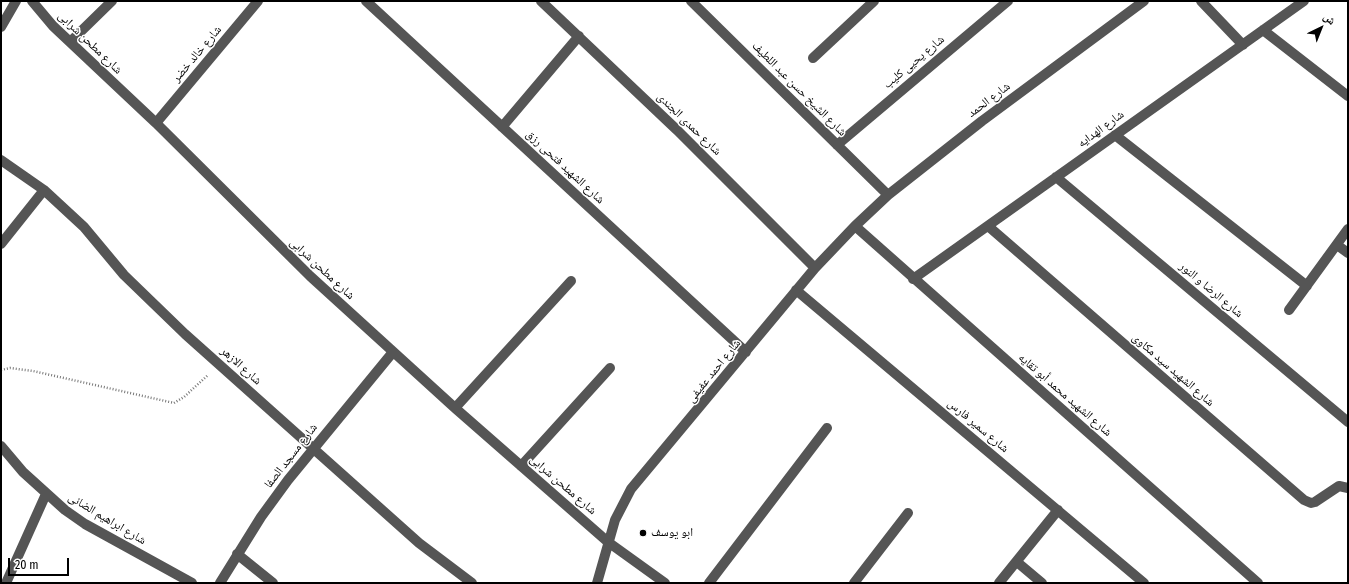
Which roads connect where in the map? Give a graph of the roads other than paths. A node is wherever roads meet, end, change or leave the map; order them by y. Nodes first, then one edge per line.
1 (16, 1) edge
2 (32, 1) edge
3 (112, 1) edge
4 (258, 1) edge
5 (366, 1) edge
6 (541, 1) edge
7 (691, 1) edge
8 (874, 1) edge
9 (1008, 1) edge
10 (1144, 1) edge
11 (1201, 1) edge
12 (1304, 1) edge
13 (1, 27) edge
14 (1263, 30) junction
15 (579, 36) junction
16 (70, 42) junction
17 (1243, 45) junction
18 (813, 58) dead end
19 (1348, 96) edge
20 (156, 123) junction
21 (502, 126) junction
22 (1115, 135) junction
23 (837, 145) junction
24 (1, 160) edge
25 (1056, 177) junction
26 (44, 190) junction
27 (888, 195) junction
28 (855, 226) junction
29 (988, 226) junction
30 (1348, 229) edge
31 (1, 244) edge
32 (1337, 245) junction
33 (1348, 253) edge
34 (815, 268) junction
35 (913, 279) junction
36 (571, 281) dead end
37 (1307, 286) junction
38 (796, 290) junction
39 (1289, 310) dead end
40 (393, 352) junction
41 (746, 352) junction
42 (610, 368) dead end
43 (455, 408) junction
44 (1348, 422) edge
45 (827, 428) dead end
46 (1, 446) edge
47 (313, 448) junction
48 (521, 466) junction
49 (1347, 485) edge
50 (46, 494) junction
51 (1058, 510) junction
52 (908, 514) dead end
53 (608, 542) junction
54 (237, 554) junction
55 (1017, 562) junction
56 (6, 583) edge
57 (192, 583) edge
58 (220, 583) edge
59 (273, 583) edge
60 (472, 583) edge
61 (597, 583) edge
62 (665, 583) edge
63 (709, 583) edge
64 (854, 583) edge
65 (999, 583) edge
66 (1042, 583) edge
67 (1144, 583) edge
68 (1258, 583) edge

1 - 13 street
2 - 16 street, شارع مطحن شرابى
3 - 16 street
4 - 20 street, شارع خالد خضر
5 - 21 street, شارع الشهيد فتحى رزق
6 - 15 street, شارع حمدى الجندى
7 - 23 street, شارع الشيخ حسن عبد اللطيف
8 - 18 street
9 - 23 street, شارع يحيى كليب
10 - 27 street, شارع الحمد
11 - 17 street
12 - 14 street, شارع الهدايه
14 - 17 street, شارع الهدايه
14 - 19 street
15 - 21 street
15 - 34 street, شارع حمدى الجندى
16 - 20 street, شارع مطحن شرابى
17 - 22 street, شارع الهدايه
20 - 40 street, شارع مطحن شرابى
21 - 41 street, شارع الشهيد فتحى رزق
22 - 25 street, شارع الهدايه
22 - 37 street
23 - 27 street, شارع الشيخ حسن عبد اللطيف
24 - 26 street, شارع الازهر
25 - 29 street, شارع الهدايه
25 - 44 street, شارع الرضا و النور
26 - 31 street
26 - 47 street, شارع الازهر
27 - 28 street, شارع الحمد
28 - 34 street, شارع احمد عفيفى
28 - 35 street, شارع الشهيد محمد أبو تقايه
29 - 35 street, شارع الهدايه
29 - 49 street, شارع الشهيد سيد مكاوى
30 - 32 street
32 - 33 street
32 - 37 street
34 - 38 street, شارع احمد عفيفى
35 - 68 street, شارع الشهيد محمد أبو تقايه
36 - 43 street
37 - 39 street
38 - 41 street, شارع احمد عفيفى
38 - 51 street, شارع سمير فارس
40 - 43 street, شارع مطحن شرابى
40 - 47 street, شارع مسجد الصفا
41 - 53 street, شارع احمد عفيفى
42 - 48 street
43 - 48 street, شارع مطحن شرابى
45 - 63 street
46 - 50 street, شارع ابراهيم الضانى
47 - 54 street, شارع مسجد الصفا
47 - 60 street, شارع الازهر
48 - 53 street, شارع مطحن شرابى
50 - 56 street
50 - 57 street, شارع ابراهيم الضانى
51 - 55 street
51 - 67 street, شارع سمير فارس
52 - 64 street
53 - 61 street, شارع احمد عفيفى
53 - 62 street, شارع مطحن شرابى
54 - 58 street, شارع مسجد الصفا
54 - 59 street
55 - 65 street
55 - 66 street

